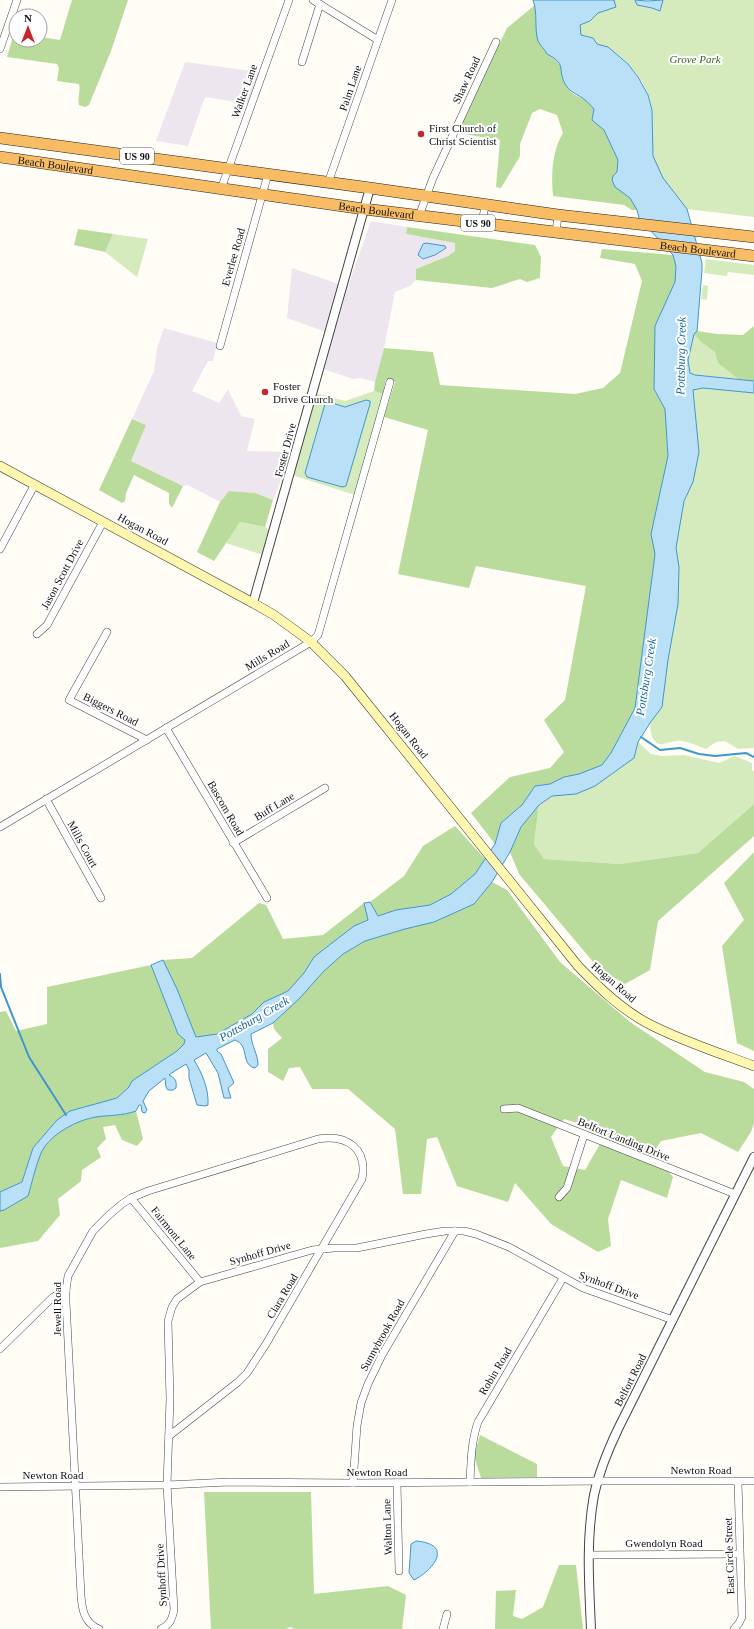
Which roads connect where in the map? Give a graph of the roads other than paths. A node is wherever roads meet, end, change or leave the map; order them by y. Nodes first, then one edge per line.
1 (17, 0) edge
2 (289, 0) edge
3 (313, 0) edge
4 (392, 0) edge
5 (320, 4) junction
6 (378, 40) junction
7 (496, 42) dead end
8 (0, 49) edge
9 (302, 62) dead end
10 (0, 138) edge
11 (0, 157) edge
12 (228, 169) junction
13 (268, 174) junction
14 (328, 183) junction
15 (370, 188) junction
16 (221, 189) junction
17 (262, 195) junction
18 (426, 196) junction
19 (485, 204) junction
20 (364, 209) junction
21 (419, 216) junction
22 (558, 216) junction
23 (482, 224) junction
24 (556, 233) junction
25 (754, 237) edge
26 (754, 256) edge
27 (220, 346) dead end
28 (390, 382) dead end
29 (0, 466) edge
30 (35, 484) junction
31 (103, 522) junction
32 (0, 550) edge
33 (253, 602) junction
34 (107, 632) dead end
35 (37, 634) dead end
36 (311, 642) junction
37 (166, 728) junction
38 (147, 740) junction
39 (326, 788) dead end
40 (46, 799) junction
41 (0, 827) edge
42 (233, 843) junction
43 (101, 898) dead end
44 (266, 898) dead end
45 (754, 1066) edge
46 (504, 1109) dead end
47 (584, 1135) junction
48 (349, 1142) joint
49 (754, 1157) edge
50 (735, 1194) junction
51 (559, 1197) dead end
52 (131, 1198) junction
53 (455, 1231) junction
54 (323, 1249) junction
55 (563, 1278) junction
56 (200, 1282) junction
57 (66, 1290) junction
58 (673, 1320) junction
59 (0, 1349) edge
60 (169, 1436) junction
61 (598, 1481) junction
62 (754, 1481) edge
63 (470, 1482) junction
64 (738, 1482) junction
65 (397, 1483) junction
66 (353, 1484) junction
67 (167, 1485) junction
68 (76, 1486) junction
69 (0, 1487) edge
70 (739, 1554) junction
71 (589, 1555) junction
72 (399, 1571) dead end
73 (447, 1614) dead end
74 (99, 1629) edge
75 (161, 1629) edge
76 (443, 1629) edge
77 (590, 1629) edge
78 (735, 1629) edge

1 - 8 street
2 - 12 street, Walker Lane
3 - 5 street
4 - 6 street, Palm Lane
5 - 6 street
5 - 9 street
6 - 14 street, Palm Lane
7 - 18 street, Shaw Road
10 - 12 highway, US 90
11 - 16 highway, Beach Boulevard / US 90
12 - 13 highway, US 90
12 - 16 street, Walker Lane
13 - 14 highway, US 90
13 - 17 street, Everlee Road
14 - 15 highway, US 90
15 - 18 highway, US 90
15 - 20 street, Foster Drive
16 - 17 highway, Beach Boulevard / US 90
17 - 20 highway, Beach Boulevard / US 90
17 - 27 street, Everlee Road
18 - 19 highway, US 90
18 - 21 street, Shaw Road
19 - 22 highway, US 90
19 - 23 street
20 - 21 highway, Beach Boulevard / US 90
20 - 33 street, Foster Drive
21 - 23 highway, Beach Boulevard / US 90
22 - 24 street
22 - 25 highway, US 90
23 - 24 highway, Beach Boulevard / US 90
24 - 26 highway, Beach Boulevard / US 90
28 - 36 street, Mills Road
29 - 30 main road, Hogan Road
30 - 31 main road, Hogan Road
30 - 32 street
31 - 33 main road, Hogan Road
31 - 35 street, Jason Scott Drive
33 - 36 main road, Hogan Road
34 - 38 street, Biggers Road
36 - 37 street, Mills Road
36 - 45 main road, Hogan Road
37 - 38 street, Mills Road
37 - 42 street, Bascom Road
38 - 40 street, Mills Road
39 - 42 street, Buff Lane
40 - 41 street, Mills Road
40 - 43 street, Mills Court
42 - 44 street, Bascom Road
46 - 47 street, Belfort Landing Drive
47 - 50 street, Belfort Landing Drive
47 - 51 street
48 - 52 street, Jewell Road
48 - 54 street, Clara Road
49 - 50 street, Belfort Road
50 - 58 street, Belfort Road
52 - 56 street, Fairmont Lane
52 - 57 street, Jewell Road
53 - 54 street, Synhoff Drive
53 - 55 street, Synhoff Drive
53 - 66 street, Sunnybrook Road
54 - 56 street, Synhoff Drive
54 - 60 street, Clara Road
55 - 58 street, Synhoff Drive
55 - 63 street, Robin Road
56 - 60 street, Synhoff Drive
57 - 59 street
57 - 68 street, Jewell Road
58 - 61 street, Belfort Road
60 - 67 street, Synhoff Drive
61 - 63 street, Newton Road
61 - 64 street, Newton Road
61 - 71 street, Belfort Road
62 - 64 street, Newton Road
63 - 65 street, Newton Road
64 - 70 street, East Circle Street
65 - 66 street, Newton Road
65 - 72 street, Walton Lane
66 - 67 street, Newton Road
67 - 68 street, Newton Road
67 - 75 street, Synhoff Drive
68 - 69 street, Newton Road
68 - 74 street, Jewell Road
70 - 71 street, Gwendolyn Road
70 - 78 street, East Circle Street
71 - 77 street, Belfort Road
73 - 76 street

